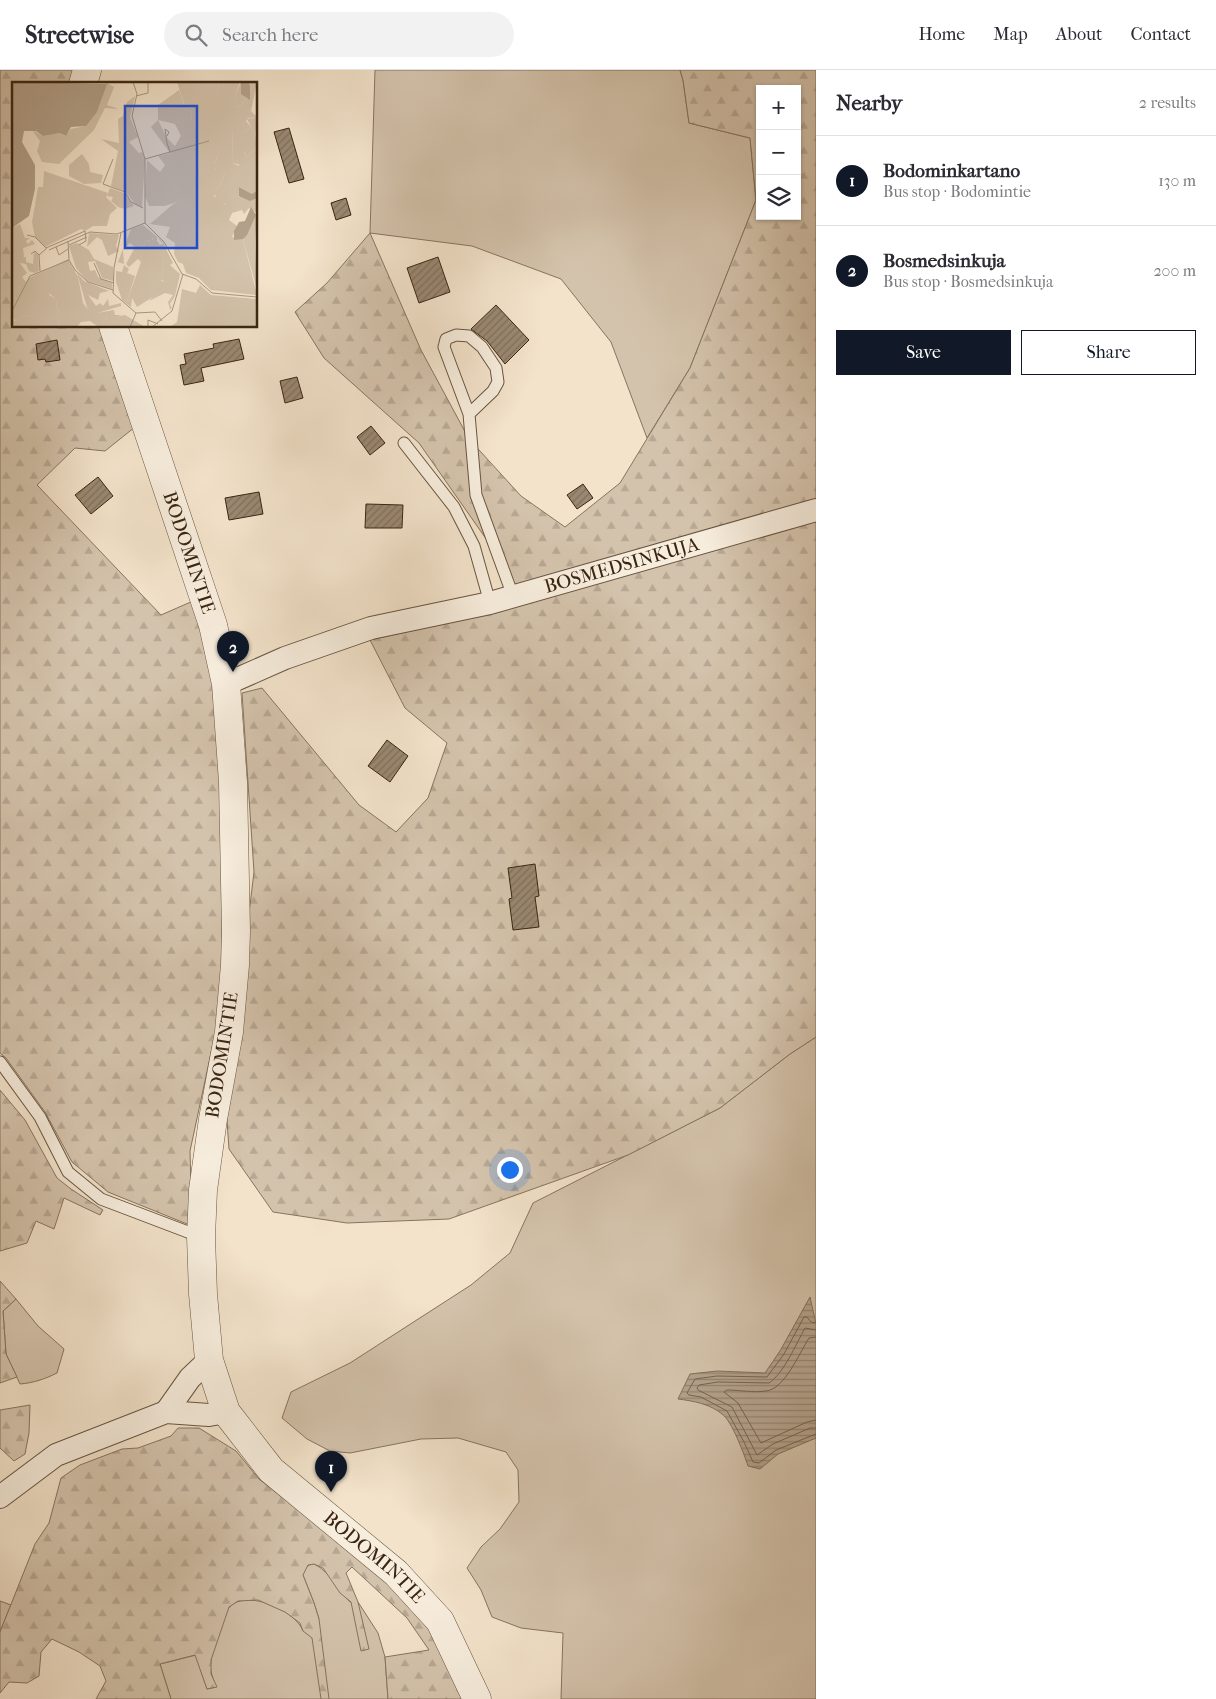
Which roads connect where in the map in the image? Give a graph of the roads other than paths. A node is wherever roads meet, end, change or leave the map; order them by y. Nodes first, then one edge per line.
1 (113, 328) edge
2 (470, 414) junction
3 (404, 443) dead end
4 (816, 510) edge
5 (513, 596) junction
6 (490, 603) junction
7 (226, 684) junction
8 (0, 1062) edge
9 (201, 1237) junction
10 (209, 1360) junction
11 (166, 1412) junction
12 (226, 1412) junction
13 (0, 1497) edge
14 (477, 1699) edge

1 - 7 street, BODOMINTIE
2 - 2 lane
2 - 5 lane
3 - 6 lane
4 - 5 street, BOSMEDSINKUJA
5 - 6 street, BOSMEDSINKUJA
6 - 7 street, BOSMEDSINKUJA
7 - 9 street, BODOMINTIE
8 - 9 lane
9 - 10 street, BODOMINTIE
10 - 11 street
10 - 12 street, BODOMINTIE
11 - 12 street
11 - 13 street
12 - 14 street, BODOMINTIE

